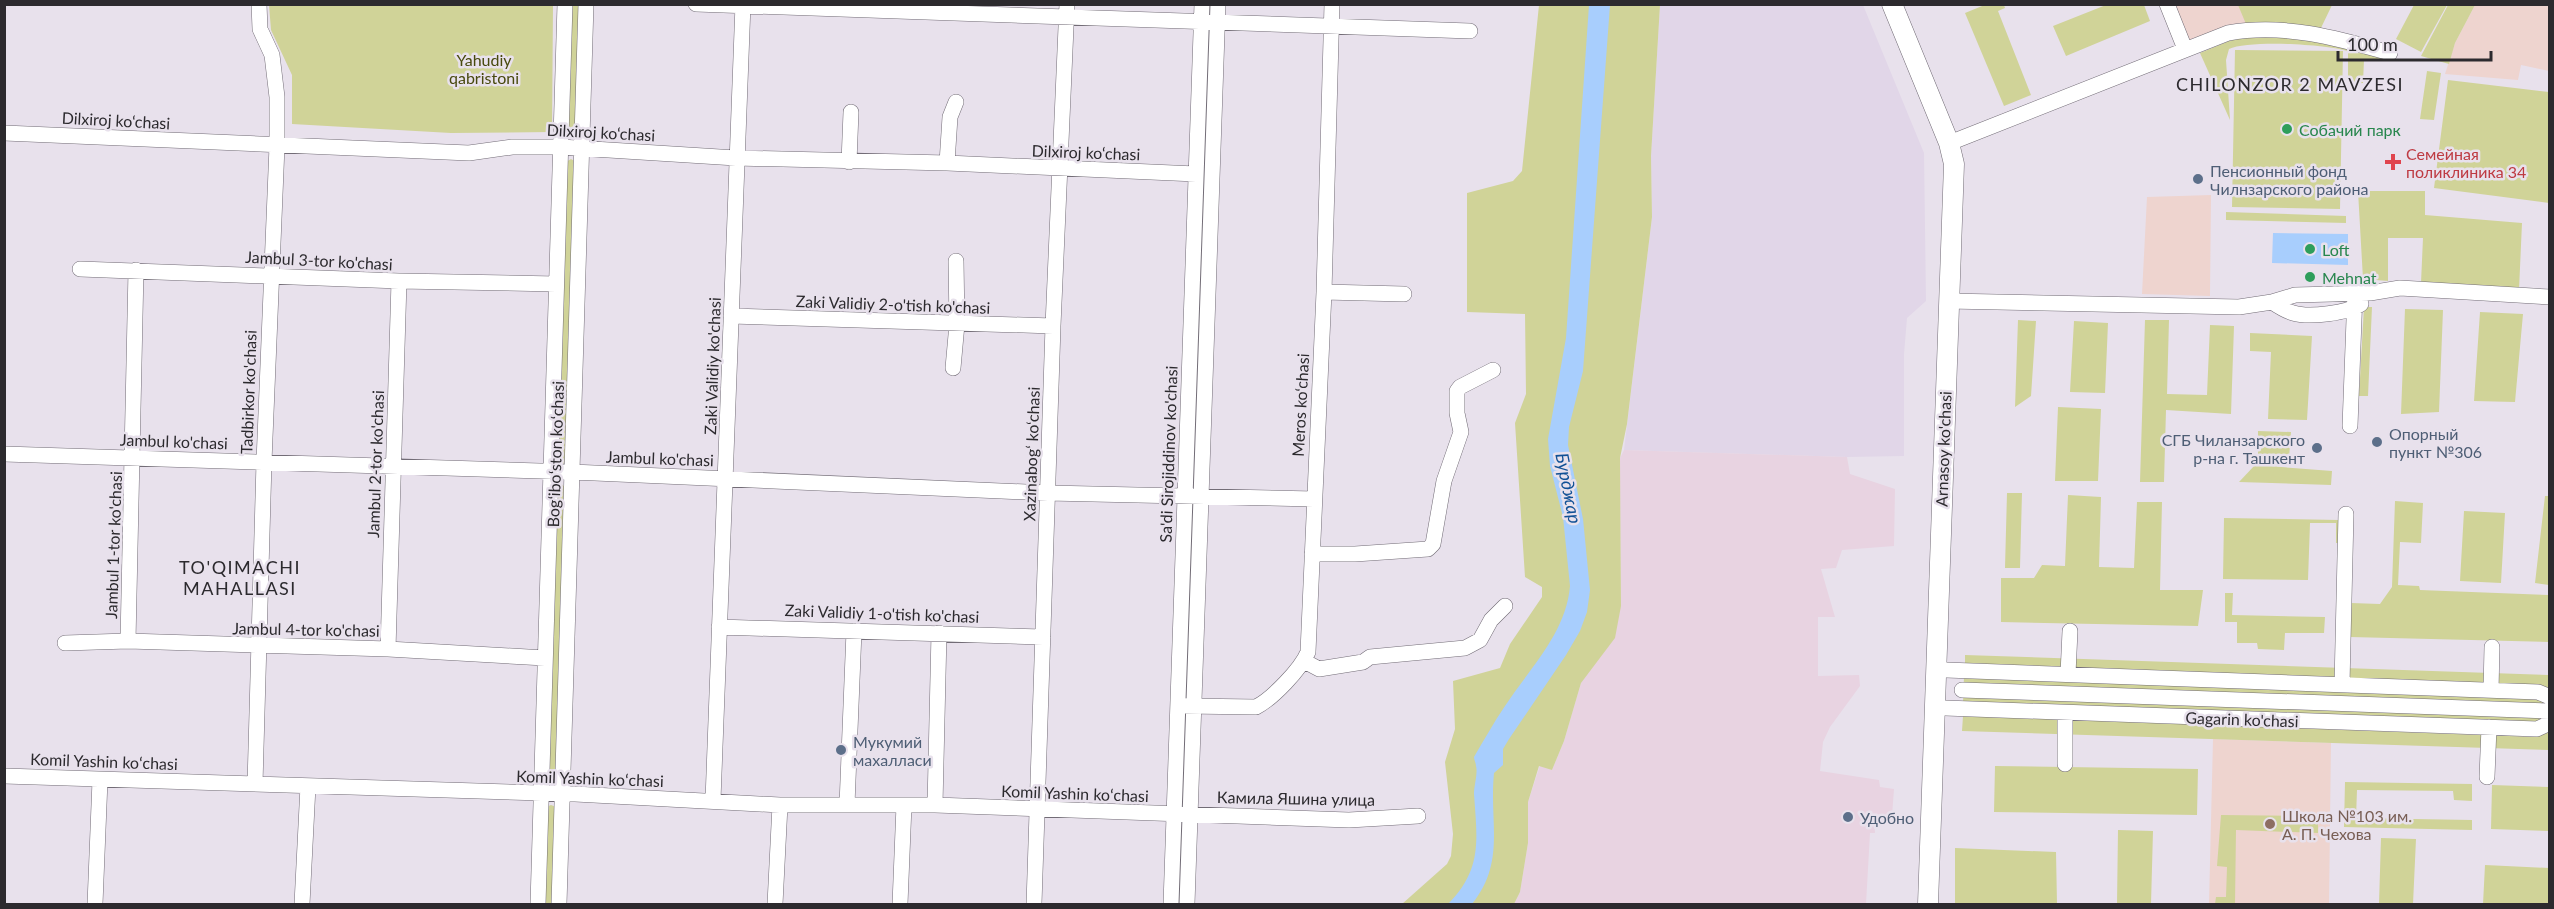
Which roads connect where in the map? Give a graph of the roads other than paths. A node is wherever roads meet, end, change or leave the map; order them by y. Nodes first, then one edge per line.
1 (259, 4) edge
2 (565, 4) edge
3 (586, 4) edge
4 (696, 4) edge
5 (1202, 4) edge
6 (1218, 4) edge
7 (1332, 4) edge
8 (1892, 4) edge
9 (1901, 4) edge
10 (2167, 4) edge
11 (743, 5) edge
12 (1067, 11) edge
13 (1201, 23) junction
14 (1217, 23) junction
15 (1331, 27) junction
16 (1470, 31) dead end
17 (2186, 50) junction
18 (2390, 54) dead end
19 (956, 102) dead end
20 (851, 112) dead end
21 (4, 133) edge
22 (1953, 141) junction
23 (277, 146) junction
24 (561, 147) junction
25 (582, 148) junction
26 (736, 158) junction
27 (849, 162) junction
28 (947, 163) junction
29 (1060, 169) junction
30 (1196, 174) junction
31 (956, 261) dead end
32 (80, 269) dead end
33 (136, 270) junction
34 (271, 276) junction
35 (399, 281) junction
36 (556, 284) junction
37 (1324, 292) junction
38 (1404, 294) dead end
39 (2295, 295) junction
40 (2550, 297) edge
41 (2354, 301) junction
42 (1953, 302) junction
43 (2272, 302) junction
44 (2294, 314) junction
45 (731, 316) junction
46 (957, 324) junction
47 (1053, 326) junction
48 (953, 368) dead end
49 (1493, 370) dead end
50 (2350, 426) dead end
51 (4, 454) edge
52 (133, 458) junction
53 (264, 462) junction
54 (393, 467) junction
55 (551, 472) junction
56 (572, 472) junction
57 (726, 478) junction
58 (1048, 493) junction
59 (1185, 495) junction
60 (1201, 495) junction
61 (1314, 499) junction
62 (2346, 514) dead end
63 (1312, 554) junction
64 (1505, 606) dead end
65 (719, 627) junction
66 (855, 631) junction
67 (2070, 631) dead end
68 (939, 633) junction
69 (1043, 637) junction
70 (128, 641) junction
71 (65, 643) dead end
72 (258, 646) junction
73 (2493, 647) dead end
74 (388, 649) junction
75 (545, 658) junction
76 (1305, 661) junction
77 (1941, 669) junction
78 (2068, 674) junction
79 (2342, 684) junction
80 (1962, 690) dead end
81 (2491, 690) junction
82 (2550, 697) edge
83 (1178, 706) junction
84 (1194, 706) junction
85 (1939, 708) junction
86 (2550, 711) edge
87 (2065, 712) junction
88 (2550, 723) edge
89 (2489, 727) junction
90 (2065, 764) dead end
91 (4, 776) edge
92 (2487, 777) dead end
93 (100, 780) junction
94 (255, 784) junction
95 (308, 786) junction
96 (541, 794) junction
97 (563, 794) junction
98 (713, 800) junction
99 (780, 805) junction
100 (847, 805) junction
101 (904, 805) junction
102 (934, 805) junction
103 (1036, 810) junction
104 (1174, 814) junction
105 (1191, 814) junction
106 (1418, 816) dead end
107 (95, 904) edge
108 (302, 904) edge
109 (538, 904) edge
110 (559, 904) edge
111 (775, 904) edge
112 (900, 904) edge
113 (1034, 904) edge
114 (1171, 904) edge
115 (1188, 904) edge
116 (1928, 904) edge
117 (1938, 904) edge

1 - 23 street, Tadbirkor ko'chasi
2 - 24 street, Bogʻiboʻston koʻchasi
3 - 25 street, Bogʻiboʻston koʻchasi
4 - 11 street
5 - 13 street, Sa'di Sirojiddinov ko'chasi
6 - 14 street
7 - 15 street, Meros ko‘chasi
8 - 22 main road, Arnasoy ko'chasi
9 - 22 main road, Arnasoy ko'chasi
10 - 17 street
11 - 12 street
11 - 26 street, Zaki Validiy ko'chasi
12 - 13 street
12 - 29 street, Xazinabog‘ ko‘chasi
13 - 14 street
13 - 30 street, Sa'di Sirojiddinov ko'chasi
14 - 15 street
14 - 60 street
15 - 16 street
15 - 37 street, Meros ko‘chasi
17 - 18 street
17 - 22 street
19 - 28 street
20 - 27 street
21 - 23 street, Dilxiroj ko‘chasi
22 - 42 main road, Arnasoy ko'chasi
23 - 24 street, Dilxiroj ko‘chasi
23 - 34 street, Tadbirkor ko'chasi
24 - 25 street, Dilxiroj ko‘chasi
24 - 36 street, Bogʻiboʻston koʻchasi
25 - 26 street, Dilxiroj ko‘chasi
25 - 56 street, Bogʻiboʻston koʻchasi
26 - 27 street, Dilxiroj ko‘chasi
26 - 45 street, Zaki Validiy ko'chasi
27 - 28 street, Dilxiroj ko‘chasi
28 - 29 street, Dilxiroj ko‘chasi
29 - 30 street, Dilxiroj ko‘chasi
29 - 47 street, Xazinabog‘ ko‘chasi
30 - 59 street, Sa'di Sirojiddinov ko'chasi
31 - 46 street
32 - 33 street, Jambul 3-tor ko'chasi
33 - 34 street, Jambul 3-tor ko'chasi
33 - 52 street, Jambul 1-tor ko'chasi
34 - 35 street, Jambul 3-tor ko'chasi
34 - 53 street, Tadbirkor ko'chasi
35 - 36 street, Jambul 3-tor ko'chasi
35 - 54 street, Jambul 2-tor ko'chasi
36 - 55 street, Bogʻiboʻston koʻchasi
37 - 38 street
37 - 61 street, Meros ko‘chasi
39 - 41 street
39 - 43 street
39 - 44 street
40 - 41 street
41 - 44 street
41 - 50 street
42 - 43 street
42 - 77 main road, Arnasoy ko'chasi
43 - 44 street
45 - 46 street, Zaki Validiy 2-o'tish ko'chasi
45 - 57 street, Zaki Validiy ko'chasi
46 - 47 street, Zaki Validiy 2-o'tish ko'chasi
46 - 48 street
47 - 58 street, Xazinabog‘ ko‘chasi
49 - 63 street
51 - 52 street, Jambul ko'chasi
52 - 53 street, Jambul ko'chasi
52 - 70 street, Jambul 1-tor ko'chasi
53 - 54 street, Jambul ko'chasi
53 - 72 street, Tadbirkor ko'chasi
54 - 55 street, Jambul ko'chasi
54 - 74 street, Jambul 2-tor ko'chasi
55 - 56 street, Jambul ko'chasi
55 - 75 street, Bogʻiboʻston koʻchasi
56 - 57 street, Jambul ko'chasi
56 - 97 street, Bogʻiboʻston koʻchasi
57 - 58 street, Jambul ko'chasi
57 - 65 street, Zaki Validiy ko'chasi
58 - 59 street, Jambul ko'chasi
58 - 69 street, Xazinabog‘ ko‘chasi
59 - 60 street, Jambul ko'chasi
59 - 83 street, Sa'di Sirojiddinov ko'chasi
60 - 61 street, Jambul ko'chasi
60 - 84 street
61 - 63 street, Meros ko‘chasi
62 - 79 street
63 - 76 street, Meros ko‘chasi
64 - 76 street
65 - 66 street, Zaki Validiy 1-o'tish ko'chasi
65 - 98 street, Zaki Validiy ko'chasi
66 - 68 street, Zaki Validiy 1-o'tish ko'chasi
66 - 100 street
67 - 78 street
68 - 69 street, Zaki Validiy 1-o'tish ko'chasi
68 - 102 street
69 - 103 street, Xazinabog‘ ko‘chasi
70 - 71 street, Jambul 4-tor ko'chasi
70 - 72 street, Jambul 4-tor ko'chasi
72 - 74 street, Jambul 4-tor ko'chasi
72 - 94 street, Tadbirkor ko'chasi
73 - 81 street
74 - 75 street, Jambul 4-tor ko'chasi
75 - 96 street, Bogʻiboʻston koʻchasi
76 - 84 street
77 - 78 street
77 - 85 main road, Arnasoy ko'chasi
78 - 79 street
79 - 81 street
80 - 86 street
81 - 82 street
83 - 84 street
83 - 104 street, Sa'di Sirojiddinov ko'chasi
84 - 105 street
85 - 87 street, Gagarin ko'chasi
85 - 116 main road, Arnasoy ko'chasi
85 - 117 main road, Arnasoy ko'chasi
87 - 89 street, Gagarin ko'chasi
87 - 90 street
88 - 89 street, Gagarin ko'chasi
89 - 92 street
91 - 93 street, Komil Yashin koʻchasi
93 - 94 street, Komil Yashin koʻchasi
93 - 107 street
94 - 95 street, Komil Yashin koʻchasi
95 - 96 street, Komil Yashin koʻchasi
95 - 108 street
96 - 97 street, Komil Yashin koʻchasi
96 - 109 street, Bogʻiboʻston koʻchasi
97 - 98 street, Komil Yashin koʻchasi
97 - 110 street, Bogʻiboʻston koʻchasi
98 - 99 street, Komil Yashin koʻchasi
99 - 100 street, Komil Yashin koʻchasi
99 - 111 street
100 - 101 street, Komil Yashin koʻchasi
101 - 102 street, Komil Yashin koʻchasi
101 - 112 street
102 - 103 street, Komil Yashin koʻchasi
103 - 104 street, Komil Yashin koʻchasi
103 - 113 street, Xazinabog‘ ko‘chasi
104 - 105 street, Камила Яшина улица
104 - 114 street, Sa'di Sirojiddinov ko'chasi
105 - 106 street, Камила Яшина улица
105 - 115 street

